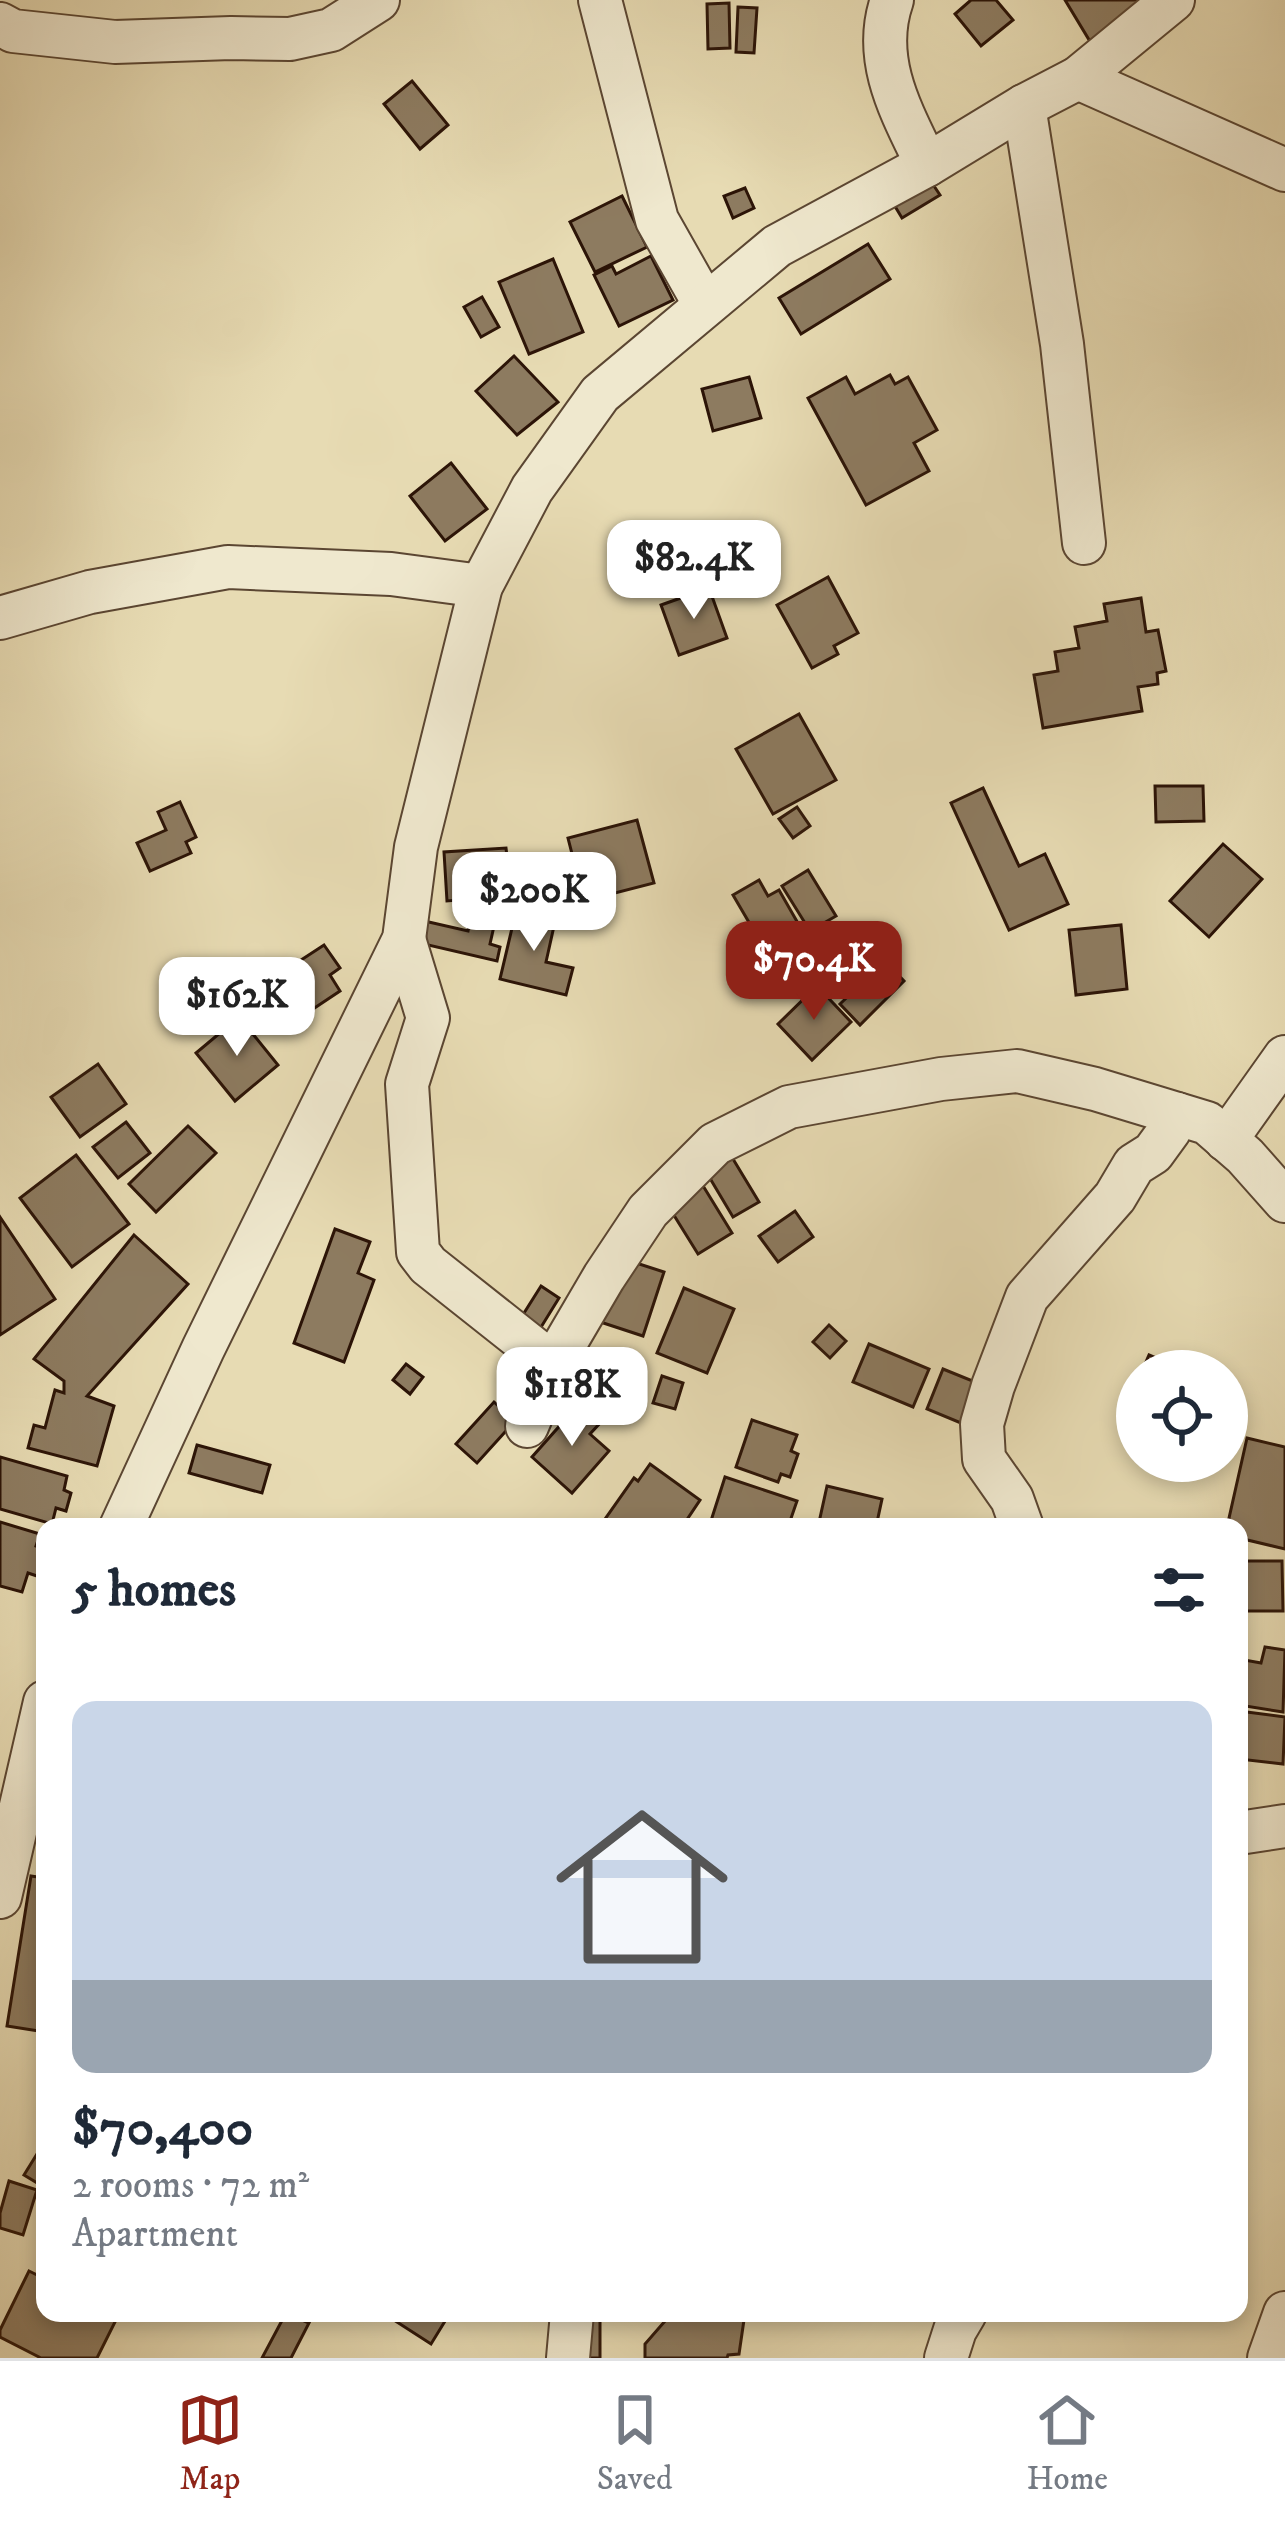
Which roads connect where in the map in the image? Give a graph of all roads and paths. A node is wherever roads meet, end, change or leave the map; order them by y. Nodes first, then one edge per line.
1 (377, 0) edge
2 (599, 0) edge
3 (892, 0) edge
4 (1173, 0) edge
5 (0, 24) edge
6 (1078, 78) junction
7 (1024, 106) junction
8 (927, 165) junction
9 (1285, 170) edge
10 (705, 305) junction
11 (1084, 543) dead end
12 (481, 586) junction
13 (0, 618) edge
14 (404, 938) junction
15 (1285, 1057) edge
16 (1177, 1114) junction
17 (1226, 1140) junction
18 (1285, 1201) edge
19 (553, 1364) junction
20 (526, 1426) dead end
21 (125, 1518) edge
22 (1019, 1518) edge
23 (36, 1741) edge
24 (1285, 1826) edge
25 (1248, 1832) edge
26 (0, 1897) edge
27 (1285, 2313) edge
28 (571, 2322) edge
29 (960, 2322) edge
30 (568, 2358) edge
31 (946, 2358) edge
32 (1269, 2358) edge

1 - 5 street
2 - 10 street
3 - 8 street
4 - 6 street
6 - 7 street
6 - 9 street
7 - 8 street
7 - 11 street
8 - 10 street
10 - 12 street
12 - 13 street
12 - 14 street
14 - 19 street
14 - 21 street
15 - 17 street
16 - 17 street
16 - 19 street
16 - 22 street
17 - 18 street
19 - 20 street
23 - 26 street
24 - 25 street
27 - 32 street
28 - 30 street
29 - 31 street

